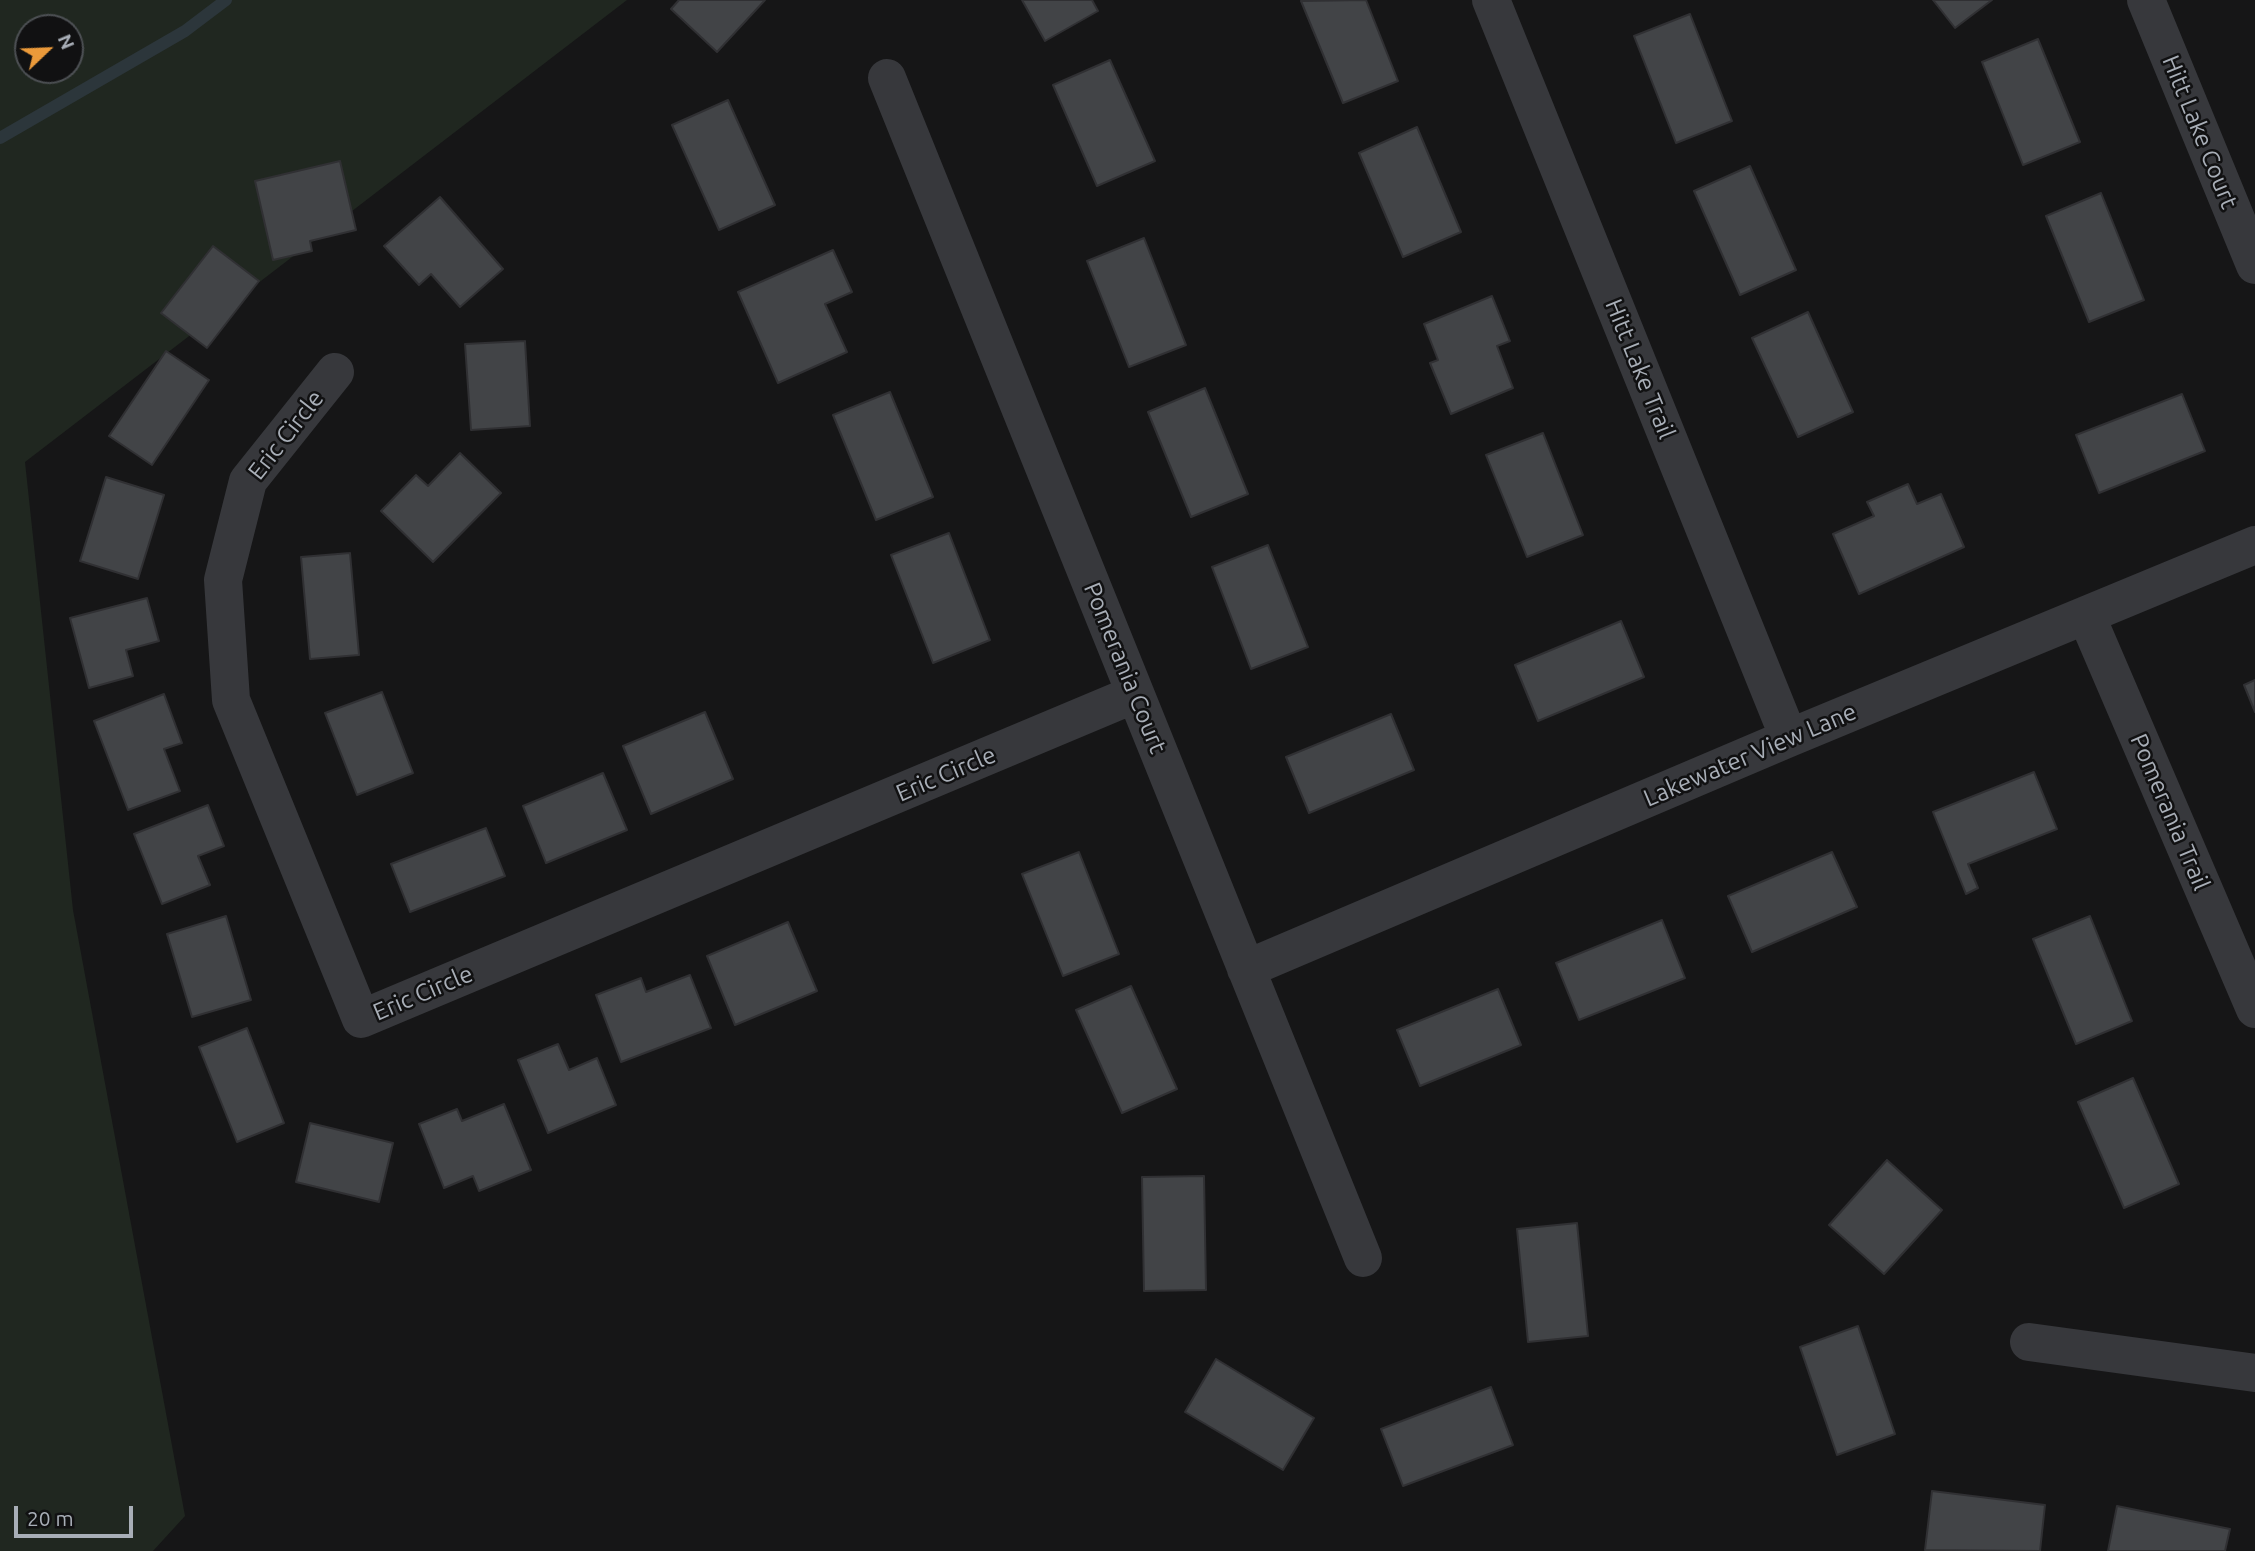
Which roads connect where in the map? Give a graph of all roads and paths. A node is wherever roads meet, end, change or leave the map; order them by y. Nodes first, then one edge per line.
1 (1491, 0) edge
2 (2146, 0) edge
3 (887, 78) dead end
4 (2255, 265) edge
5 (335, 372) dead end
6 (2255, 545) edge
7 (2085, 615) junction
8 (1135, 694) junction
9 (1789, 738) junction
10 (1246, 969) junction
11 (2255, 1009) edge
12 (1363, 1258) dead end
13 (2029, 1342) dead end
14 (2255, 1373) edge

1 - 9 street, Hitt Lake Trail
2 - 4 street, Hitt Lake Court
3 - 8 street, Pomerania Court
5 - 8 street, Eric Circle
6 - 7 street, Lakewater View Lane
7 - 9 street, Lakewater View Lane
7 - 11 street, Pomerania Trail
8 - 10 street, Pomerania Court
9 - 10 street, Lakewater View Lane
10 - 12 street, Pomerania Court
13 - 14 street

